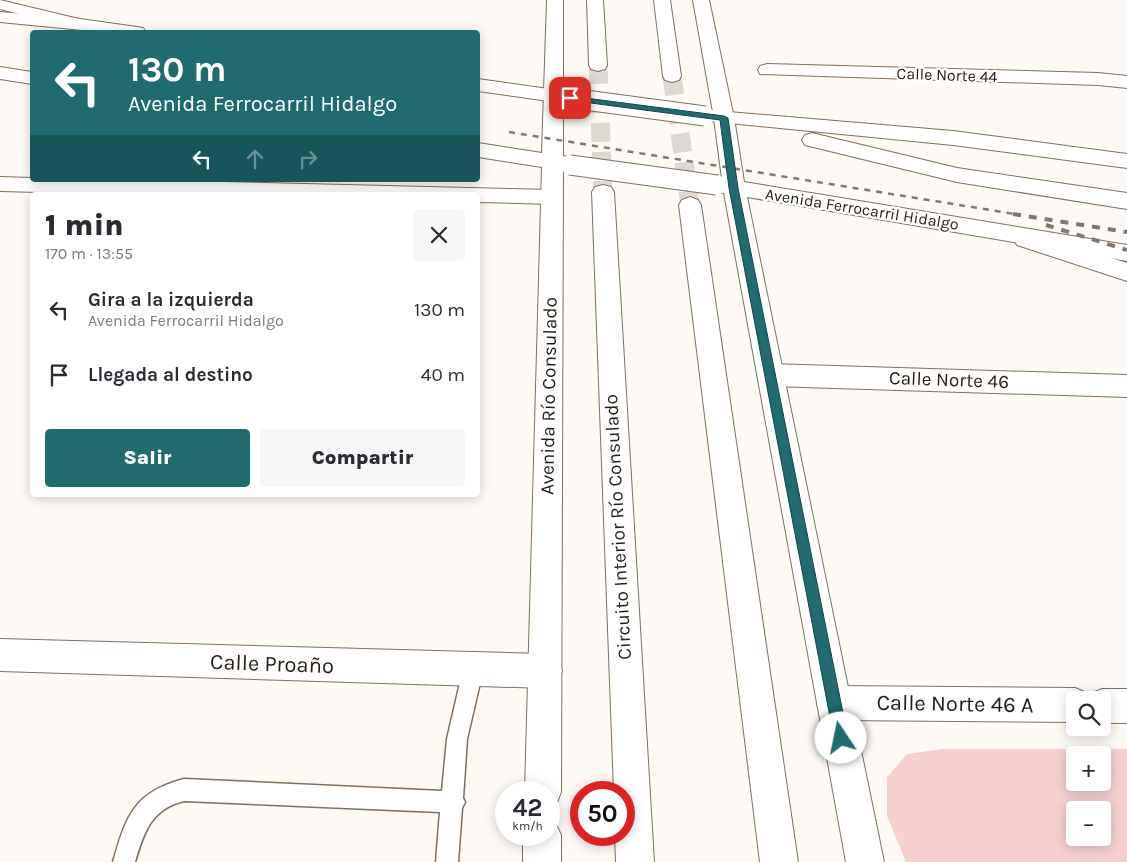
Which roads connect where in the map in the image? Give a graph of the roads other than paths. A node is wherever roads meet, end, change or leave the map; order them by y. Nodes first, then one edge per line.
1 (555, 0) edge
2 (595, 0) edge
3 (662, 0) edge
4 (701, 0) edge
5 (0, 4) edge
6 (0, 17) edge
7 (73, 23) junction
8 (123, 30) edge
9 (598, 65) tunnel mouth
10 (767, 70) dead end
11 (0, 73) edge
12 (672, 76) tunnel mouth
13 (30, 78) edge
14 (1127, 82) edge
15 (480, 85) edge
16 (562, 97) junction
17 (715, 117) junction
18 (480, 150) edge
19 (1127, 161) edge
20 (561, 163) junction
21 (0, 184) edge
22 (725, 186) junction
23 (340, 192) edge
24 (603, 192) tunnel mouth
25 (480, 195) edge
26 (552, 197) junction
27 (1127, 201) edge
28 (690, 204) tunnel mouth
29 (1007, 233) junction
30 (1127, 253) edge
31 (1127, 272) edge
32 (770, 375) junction
33 (1127, 386) edge
34 (0, 655) edge
35 (473, 670) junction
36 (545, 671) junction
37 (834, 703) junction
38 (1066, 705) edge
39 (1111, 706) edge
40 (1127, 706) edge
41 (543, 781) edge
42 (454, 802) junction
43 (542, 846) edge
44 (124, 862) edge
45 (448, 862) edge
46 (542, 862) edge
47 (635, 862) edge
48 (779, 862) edge
49 (865, 862) edge

1 - 16 main road, Avenida Río Consulado
2 - 9 main road
3 - 12 main road
4 - 17 main road
5 - 7 main road
6 - 7 main road
7 - 8 main road
10 - 14 main road, Calle Norte 44
11 - 13 main road
15 - 16 main road
16 - 17 main road, bridge
16 - 20 main road, Avenida Río Consulado
17 - 19 main road
17 - 22 main road
17 - 27 main road
18 - 20 main road, Avenida Ferrocarril Hidalgo
20 - 22 main road, Avenida Ferrocarril Hidalgo, bridge
20 - 26 main road, Avenida Río Consulado
21 - 23 main road
22 - 29 main road, Avenida Ferrocarril Hidalgo
22 - 32 main road
24 - 47 main road, Circuito Interior Río Consulado
25 - 26 main road
26 - 36 main road, Avenida Río Consulado
28 - 48 main road
29 - 30 main road, Avenida Ferrocarril Hidalgo
29 - 31 main road
32 - 33 main road, Calle Norte 46
32 - 37 main road
34 - 35 main road, Calle Proaño
35 - 36 main road, Calle Proaño
35 - 42 lane
36 - 41 main road, Avenida Río Consulado
37 - 38 main road, Calle Norte 46 A
37 - 49 main road
39 - 40 main road
42 - 44 lane
42 - 45 lane
43 - 46 main road

